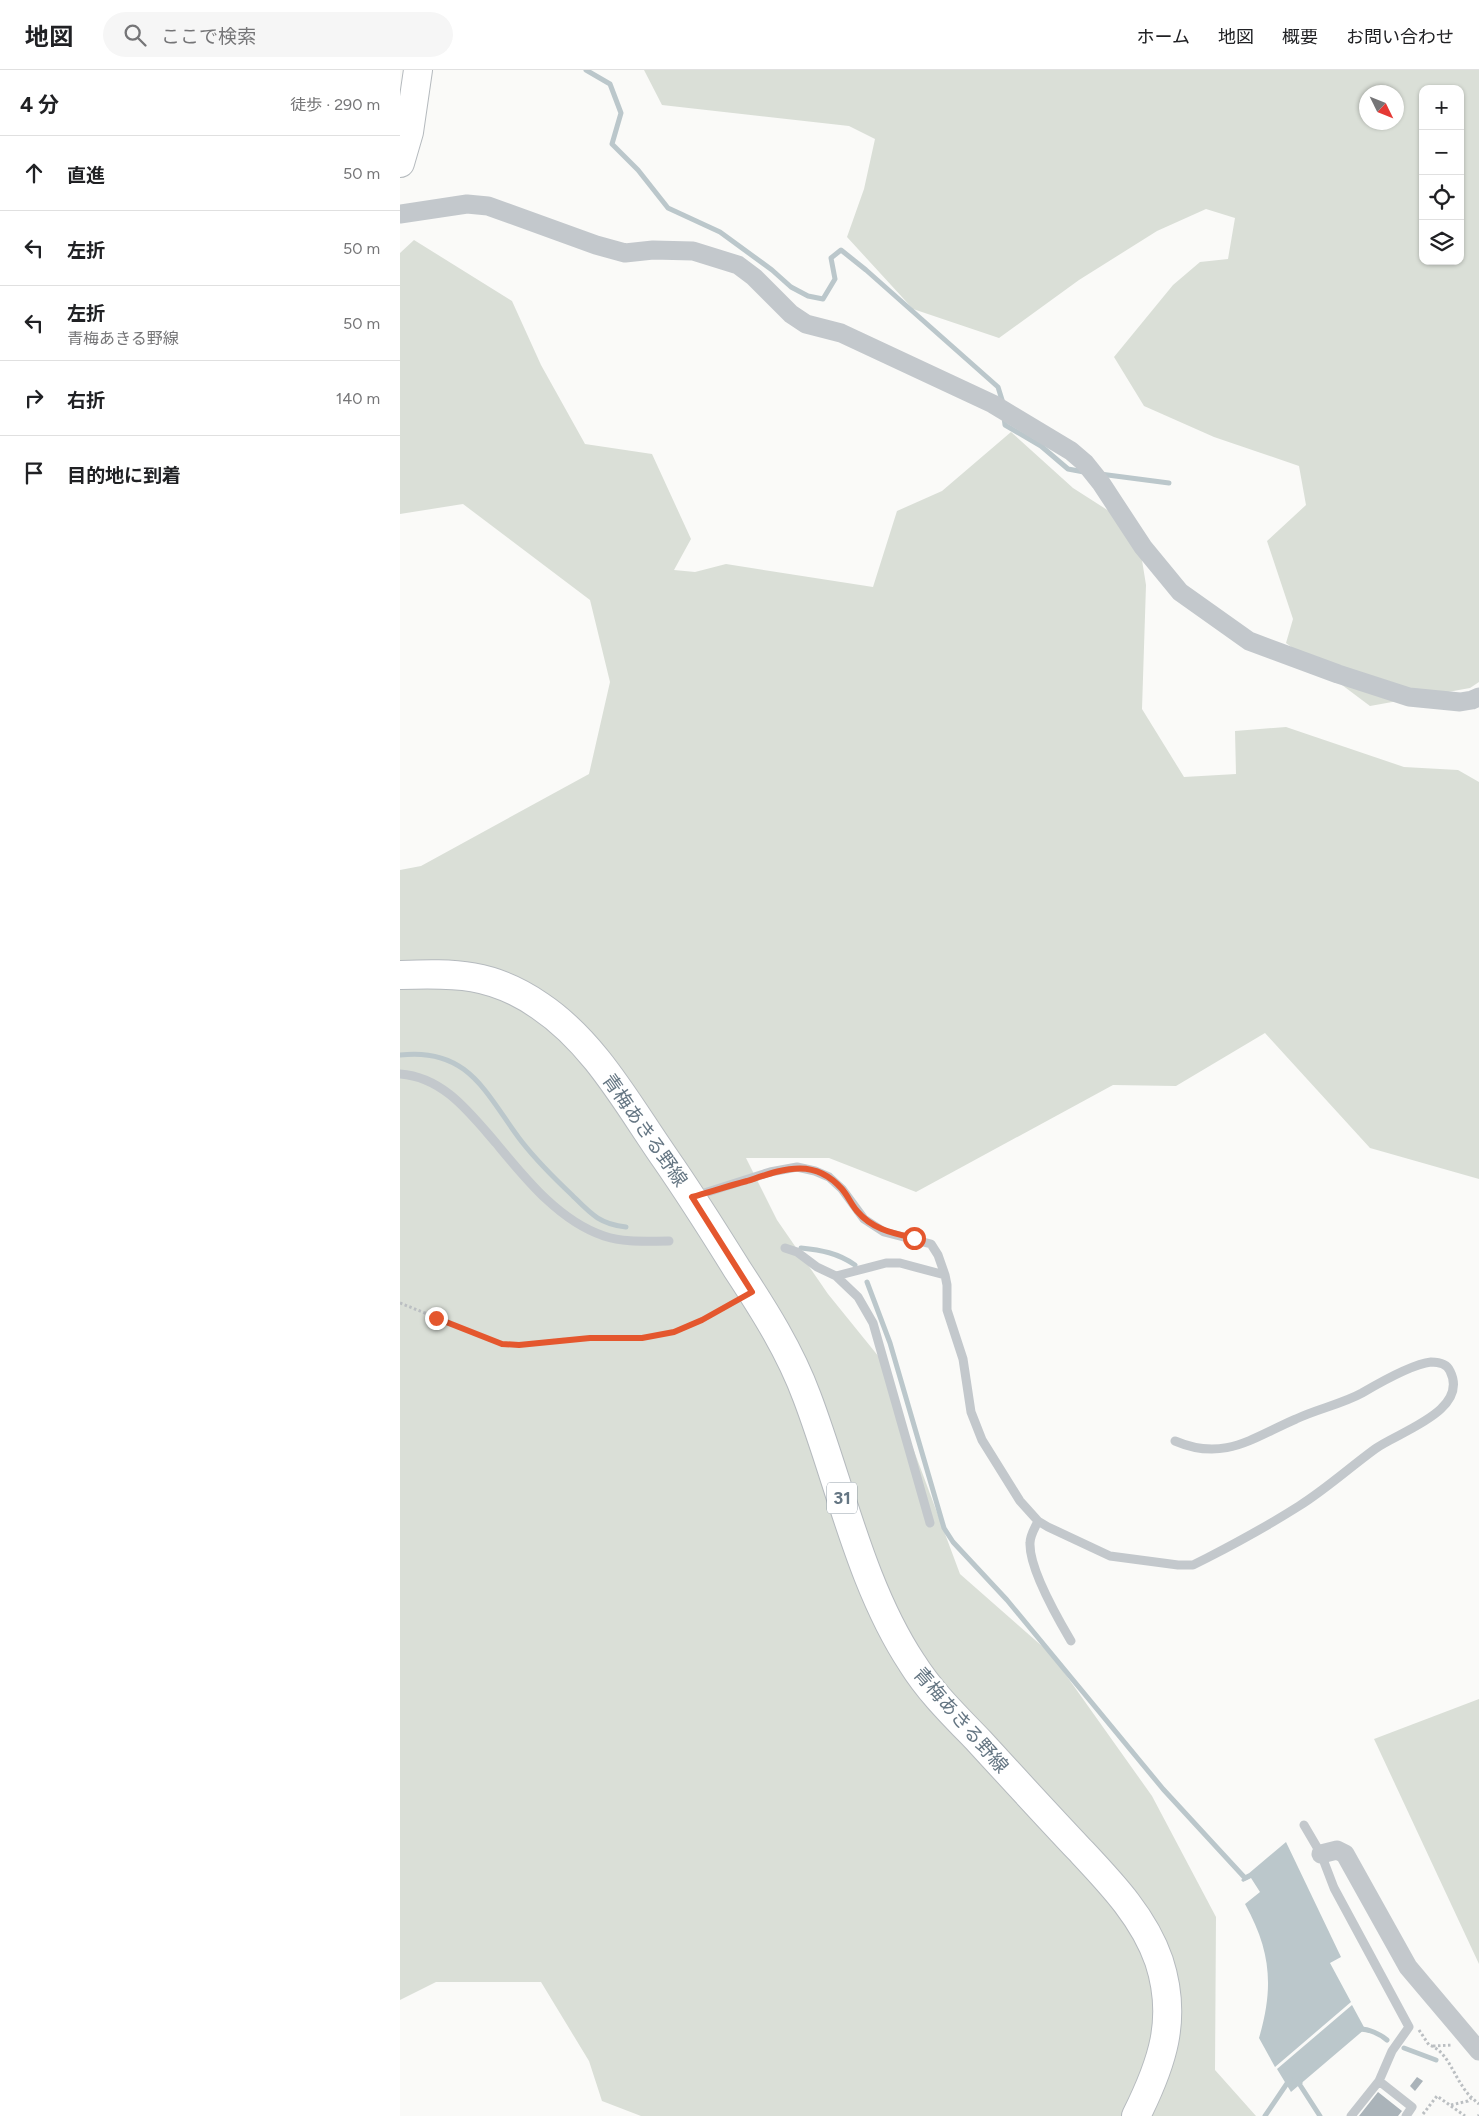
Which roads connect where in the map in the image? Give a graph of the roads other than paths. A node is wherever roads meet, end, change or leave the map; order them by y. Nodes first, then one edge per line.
1 (418, 70) edge
2 (400, 164) edge
3 (400, 214) edge
4 (1479, 697) edge
5 (400, 976) edge
6 (400, 1074) edge
7 (692, 1197) junction
8 (669, 1241) dead end
9 (785, 1248) dead end
10 (945, 1275) junction
11 (836, 1276) junction
12 (1175, 1441) dead end
13 (1038, 1521) junction
14 (930, 1523) dead end
15 (1071, 1641) dead end
16 (1304, 1825) dead end
17 (1321, 1854) junction
18 (1479, 2051) edge
19 (1379, 2080) junction
20 (1136, 2116) edge
21 (1350, 2116) edge
22 (1406, 2116) edge

1 - 2 main road
3 - 4 street
5 - 7 main road, 青梅あきる野線 / 31
6 - 8 lane
7 - 10 lane
7 - 20 main road, 青梅あきる野線 / 31
9 - 11 lane
10 - 11 lane
10 - 13 lane
11 - 14 lane
12 - 13 lane
13 - 15 lane
16 - 17 lane
17 - 18 street
17 - 19 lane
19 - 21 lane
19 - 22 lane

